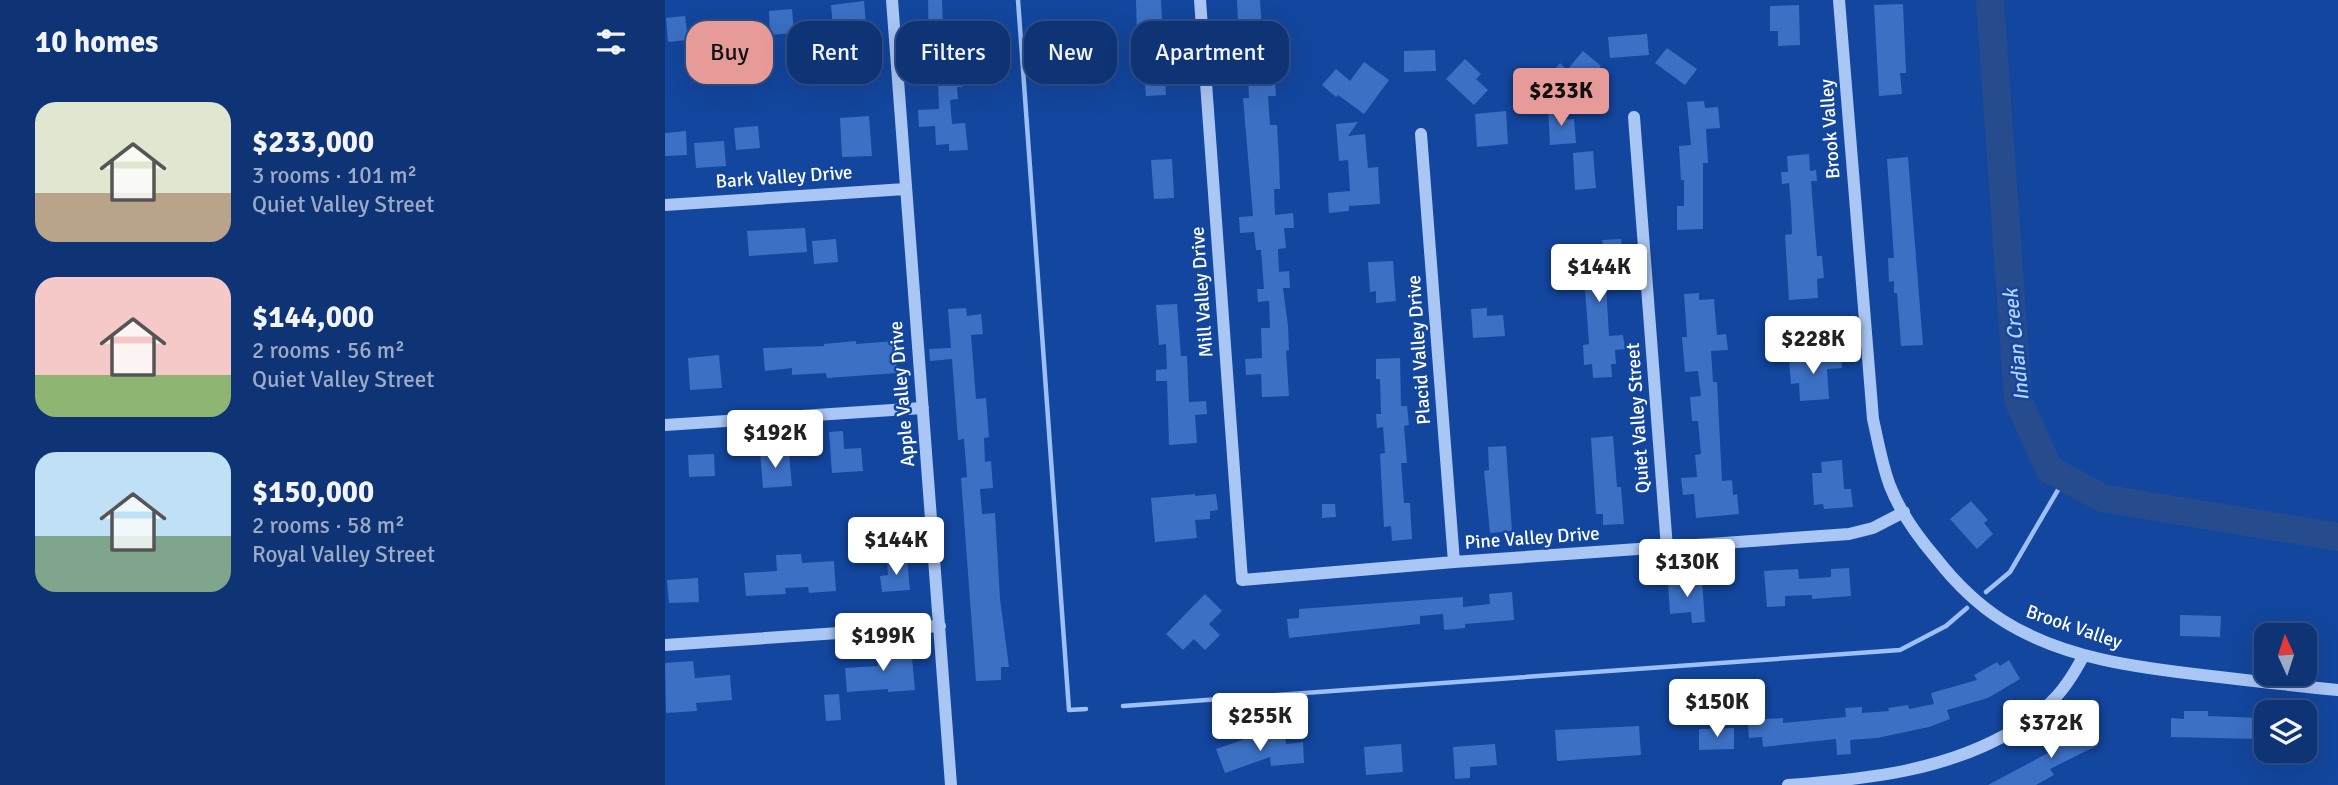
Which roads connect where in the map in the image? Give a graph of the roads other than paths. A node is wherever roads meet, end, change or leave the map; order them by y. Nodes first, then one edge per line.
1 (892, 0) edge
2 (1201, 0) edge
3 (1839, 0) edge
4 (1634, 117) dead end
5 (1422, 134) dead end
6 (905, 188) junction
7 (665, 205) edge
8 (923, 408) junction
9 (665, 425) edge
10 (1903, 512) junction
11 (1667, 548) junction
12 (1454, 562) junction
13 (1242, 580) joint
14 (940, 626) junction
15 (665, 645) edge
16 (2084, 655) junction
17 (2338, 691) edge
18 (951, 785) edge
19 (1789, 785) edge

1 - 6 street, Apple Valley Drive
2 - 13 street, Mill Valley Drive
3 - 10 street, Brook Valley
4 - 11 street, Quiet Valley Street
5 - 12 street, Placid Valley Drive
6 - 7 street, Bark Valley Drive
6 - 8 street, Apple Valley Drive
8 - 9 street
8 - 14 street, Apple Valley Drive
10 - 11 street, Pine Valley Drive
10 - 16 street, Brook Valley
11 - 12 street, Pine Valley Drive
12 - 13 street, Pine Valley Drive
14 - 15 street
14 - 18 street, Apple Valley Drive
16 - 17 street, Brook Valley
16 - 19 street

